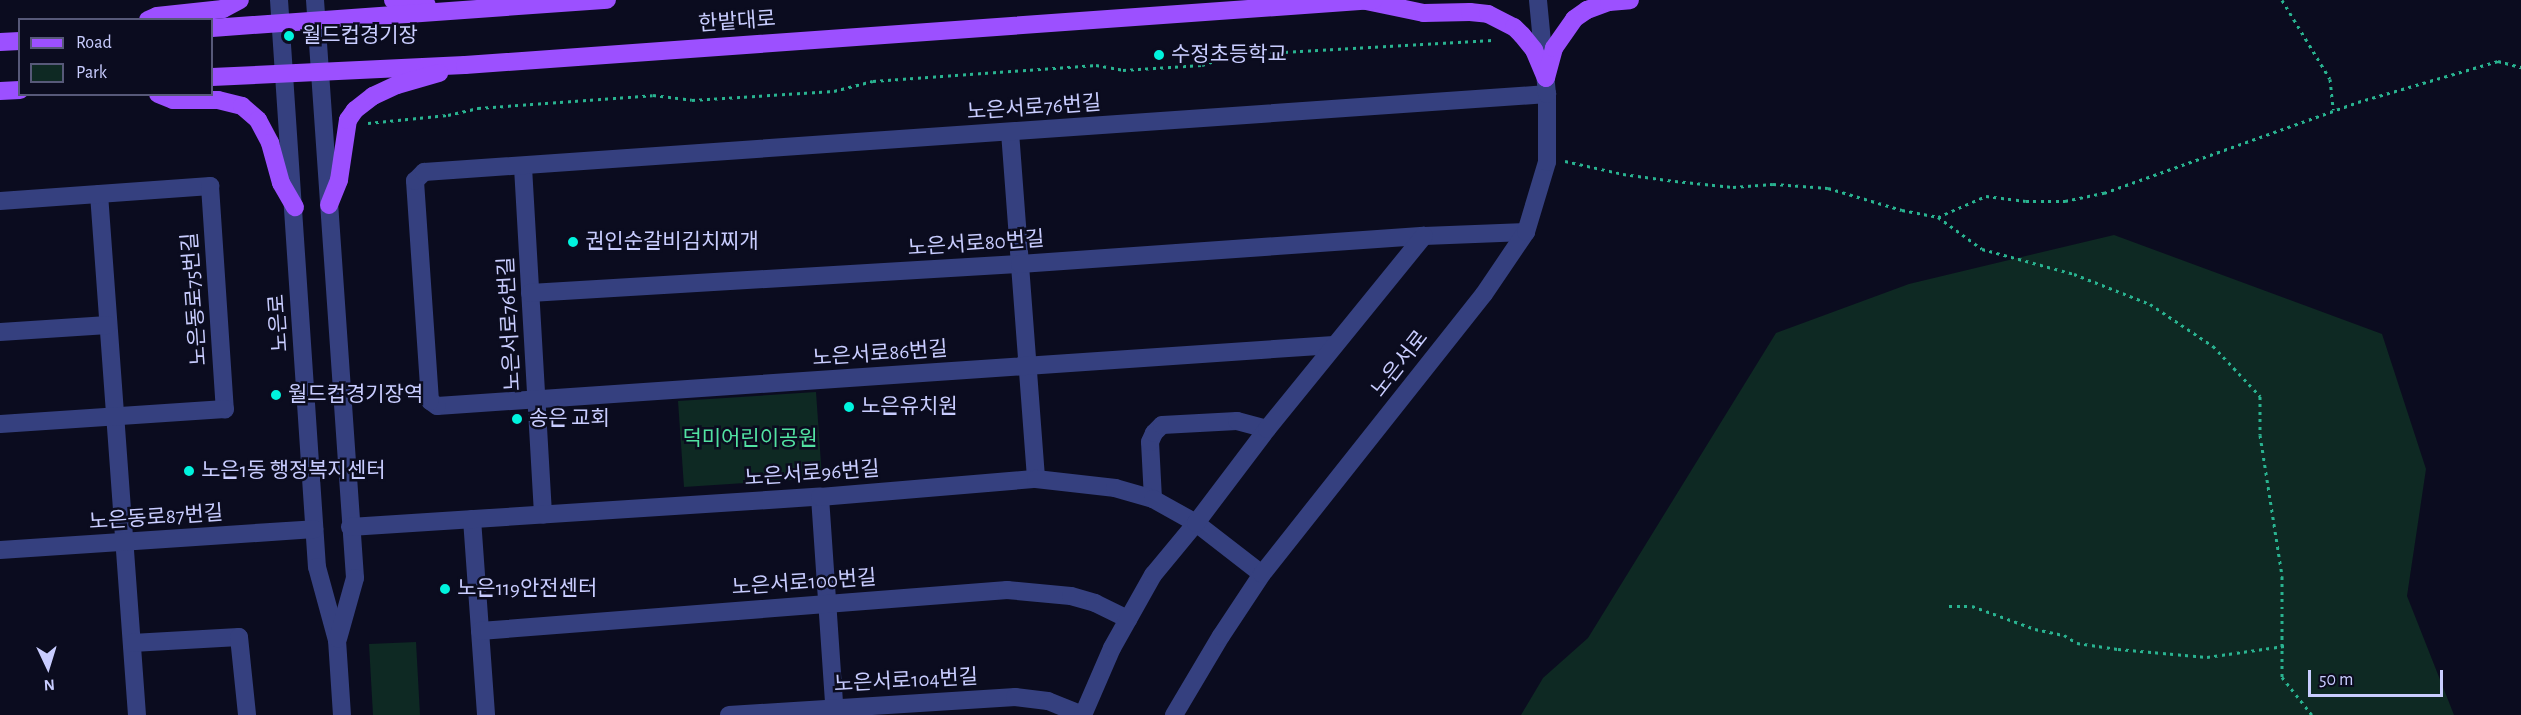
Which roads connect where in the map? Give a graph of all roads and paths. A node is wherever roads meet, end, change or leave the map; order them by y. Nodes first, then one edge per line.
1 (240, 0) edge
2 (279, 0) edge
3 (315, 0) edge
4 (393, 0) edge
5 (607, 0) edge
6 (1374, 0) edge
7 (1538, 0) edge
8 (1630, 0) edge
9 (2282, 0) edge
10 (1366, 1) edge
11 (456, 11) junction
12 (152, 18) edge
13 (316, 20) junction
14 (281, 22) junction
15 (213, 28) edge
16 (1493, 40) dead end
17 (18, 41) edge
18 (0, 42) edge
19 (465, 65) junction
20 (2521, 67) edge
21 (320, 70) junction
22 (285, 72) junction
23 (213, 76) edge
24 (1547, 86) junction
25 (18, 90) edge
26 (0, 91) edge
27 (163, 96) edge
28 (2334, 111) junction
29 (368, 123) dead end
30 (1010, 132) junction
31 (1547, 162) junction
32 (523, 167) junction
33 (99, 194) junction
34 (0, 201) edge
35 (329, 205) junction
36 (295, 207) junction
37 (1938, 217) junction
38 (1526, 232) junction
39 (1424, 236) junction
40 (1020, 264) junction
41 (530, 293) junction
42 (108, 325) junction
43 (0, 332) edge
44 (1334, 345) junction
45 (1026, 367) junction
46 (537, 400) junction
47 (430, 401) joint
48 (116, 416) junction
49 (0, 424) edge
50 (1267, 429) junction
51 (1036, 479) junction
52 (820, 497) junction
53 (1153, 499) junction
54 (543, 514) junction
55 (472, 519) junction
56 (1196, 523) junction
57 (351, 527) junction
58 (314, 530) junction
59 (125, 542) junction
60 (0, 550) edge
61 (1262, 574) junction
62 (827, 603) junction
63 (1948, 606) dead end
64 (1128, 619) junction
65 (480, 631) junction
66 (337, 640) junction
67 (132, 643) junction
68 (2284, 646) junction
69 (835, 711) edge
70 (137, 715) edge
71 (247, 715) edge
72 (342, 715) edge
73 (486, 715) edge
74 (729, 715) edge
75 (1082, 715) edge
76 (1174, 715) edge
77 (2313, 715) edge

1 - 12 main road
2 - 14 street, 노은로
3 - 13 street, 노은로
4 - 11 main road
5 - 11 main road
6 - 10 main road, 한밭대로
7 - 24 street, 노은서로
8 - 24 main road
9 - 28 path
10 - 19 main road, 한밭대로
10 - 24 main road
11 - 13 main road
13 - 14 main road
13 - 21 street, 노은로
14 - 15 main road
14 - 22 street, 노은로
16 - 29 path
17 - 18 main road
19 - 21 main road, 한밭대로
19 - 35 main road
20 - 28 path
21 - 22 main road, 한밭대로
21 - 35 street, 노은로
22 - 23 main road, 한밭대로
22 - 36 street, 노은로
24 - 30 street, 노은서로76번길
24 - 31 street, 노은서로
25 - 26 main road
27 - 36 main road
28 - 37 path
30 - 32 street, 노은서로76번길
30 - 40 street
31 - 37 path
31 - 38 street, 노은서로
32 - 41 street, 노은서로76번길
32 - 47 street, 노은서로76번길
33 - 34 street, 노은동로75번길
33 - 42 street
33 - 48 street, 노은동로75번길
35 - 57 street, 노은로
36 - 58 street, 노은로
37 - 68 path
38 - 39 street, 노은서로80번길
38 - 61 street, 노은서로
39 - 40 street, 노은서로80번길
39 - 44 street
40 - 41 street, 노은서로80번길
40 - 45 street
41 - 46 street, 노은서로76번길
42 - 43 street
42 - 48 street
44 - 45 street, 노은서로86번길
44 - 50 street
45 - 46 street, 노은서로86번길
45 - 51 street
46 - 47 street, 노은서로86번길
46 - 54 street, 노은서로76번길
48 - 49 street, 노은동로75번길
48 - 59 street
50 - 53 street
50 - 56 street
51 - 52 street, 노은서로96번길
51 - 53 street, 노은서로96번길
52 - 54 street, 노은서로96번길
52 - 62 street
53 - 56 street, 노은서로96번길
54 - 55 street, 노은서로96번길
55 - 57 street, 노은서로96번길
55 - 65 street
56 - 61 street, 노은서로96번길
56 - 64 street
57 - 66 street, 노은로
58 - 59 street, 노은동로87번길
58 - 66 street, 노은로
59 - 60 street, 노은동로87번길
59 - 67 street
61 - 76 street, 노은서로
62 - 64 street, 노은서로100번길
62 - 65 street, 노은서로100번길
62 - 69 street
63 - 68 path
64 - 75 street
65 - 73 street
66 - 72 street, 노은로
67 - 70 street
67 - 71 street
68 - 77 path
69 - 74 street, 노은서로104번길
69 - 75 street, 노은서로104번길

